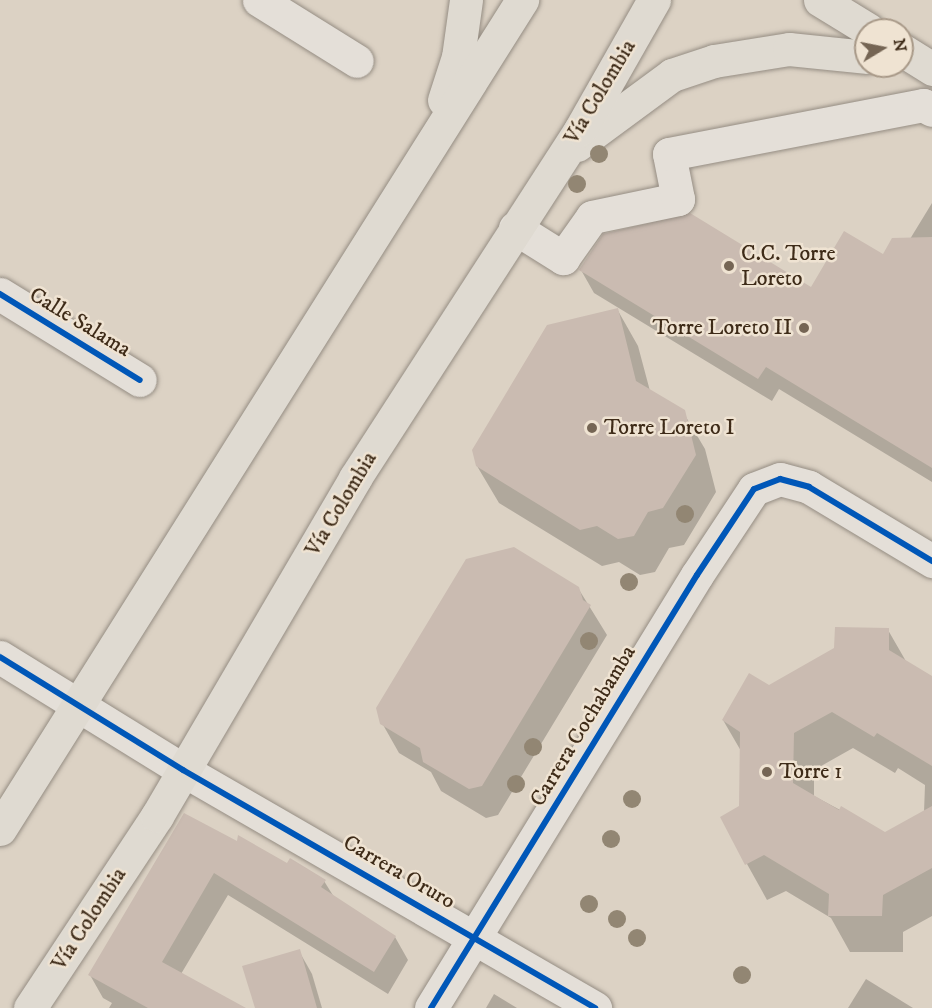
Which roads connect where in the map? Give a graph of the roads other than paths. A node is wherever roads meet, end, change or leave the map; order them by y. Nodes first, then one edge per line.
1 (259, 0) edge
2 (466, 0) edge
3 (522, 0) edge
4 (654, 0) edge
5 (820, 0) edge
6 (854, 21) edge
7 (854, 56) edge
8 (914, 58) edge
9 (357, 61) dead end
10 (932, 69) edge
11 (914, 72) edge
12 (932, 79) edge
13 (932, 110) edge
14 (429, 146) junction
15 (561, 157) junction
16 (515, 228) junction
17 (0, 294) edge
18 (140, 380) dead end
19 (932, 561) edge
20 (0, 657) edge
21 (77, 705) junction
22 (183, 770) junction
23 (0, 829) edge
24 (476, 937) junction
25 (30, 1008) edge
26 (431, 1008) edge
27 (595, 1008) edge

1 - 9 street
2 - 14 main road
3 - 14 main road
4 - 15 main road, Vía Colombia
5 - 6 main road
7 - 15 main road
8 - 10 main road
11 - 12 main road
13 - 16 street
14 - 21 main road
15 - 16 main road, Vía Colombia
16 - 22 main road, Vía Colombia
17 - 18 street, Calle Salama
19 - 24 street, Carrera Cochabamba
20 - 21 street, Carrera Oruro
21 - 22 street, Carrera Oruro
21 - 23 main road
22 - 24 street, Carrera Oruro
22 - 25 main road, Vía Colombia
24 - 26 street, Carrera Cochabamba
24 - 27 street, Carrera Oruro

